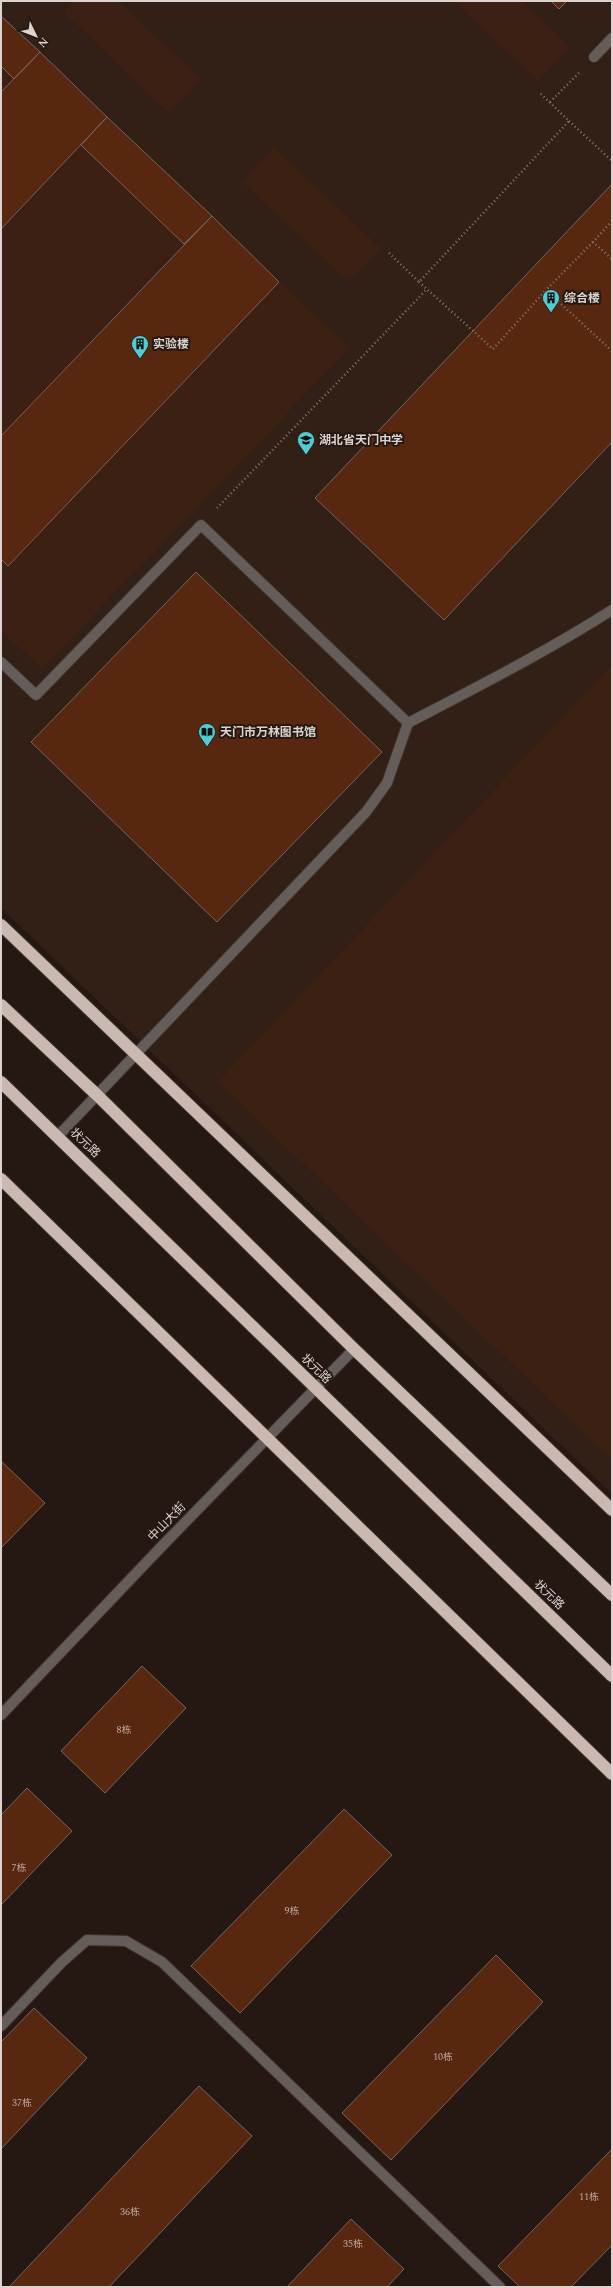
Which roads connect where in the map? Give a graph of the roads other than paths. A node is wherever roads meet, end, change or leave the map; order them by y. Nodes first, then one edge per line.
1 (612, 38) edge
2 (594, 57) dead end
3 (612, 610) edge
4 (1, 662) edge
5 (408, 723) junction
6 (1, 925) edge
7 (1, 1005) edge
8 (136, 1054) junction
9 (1, 1082) edge
10 (97, 1095) junction
11 (58, 1136) junction
12 (1, 1179) edge
13 (354, 1349) junction
14 (315, 1388) junction
15 (266, 1439) junction
16 (612, 1510) edge
17 (612, 1595) edge
18 (612, 1676) edge
19 (1, 1715) edge
20 (612, 1774) edge
21 (1, 2026) edge
22 (500, 2287) edge

1 - 2 street
3 - 5 street
4 - 5 street
5 - 8 street
6 - 8 highway
7 - 10 highway
8 - 10 street
8 - 16 highway
9 - 11 highway, 状元路
10 - 11 street
10 - 13 highway
11 - 14 highway, 状元路
12 - 15 highway
13 - 14 street, 中山大街
13 - 17 highway
14 - 15 street, 中山大街
14 - 18 highway, 状元路
15 - 19 street, 中山大街
15 - 20 highway
21 - 22 street

